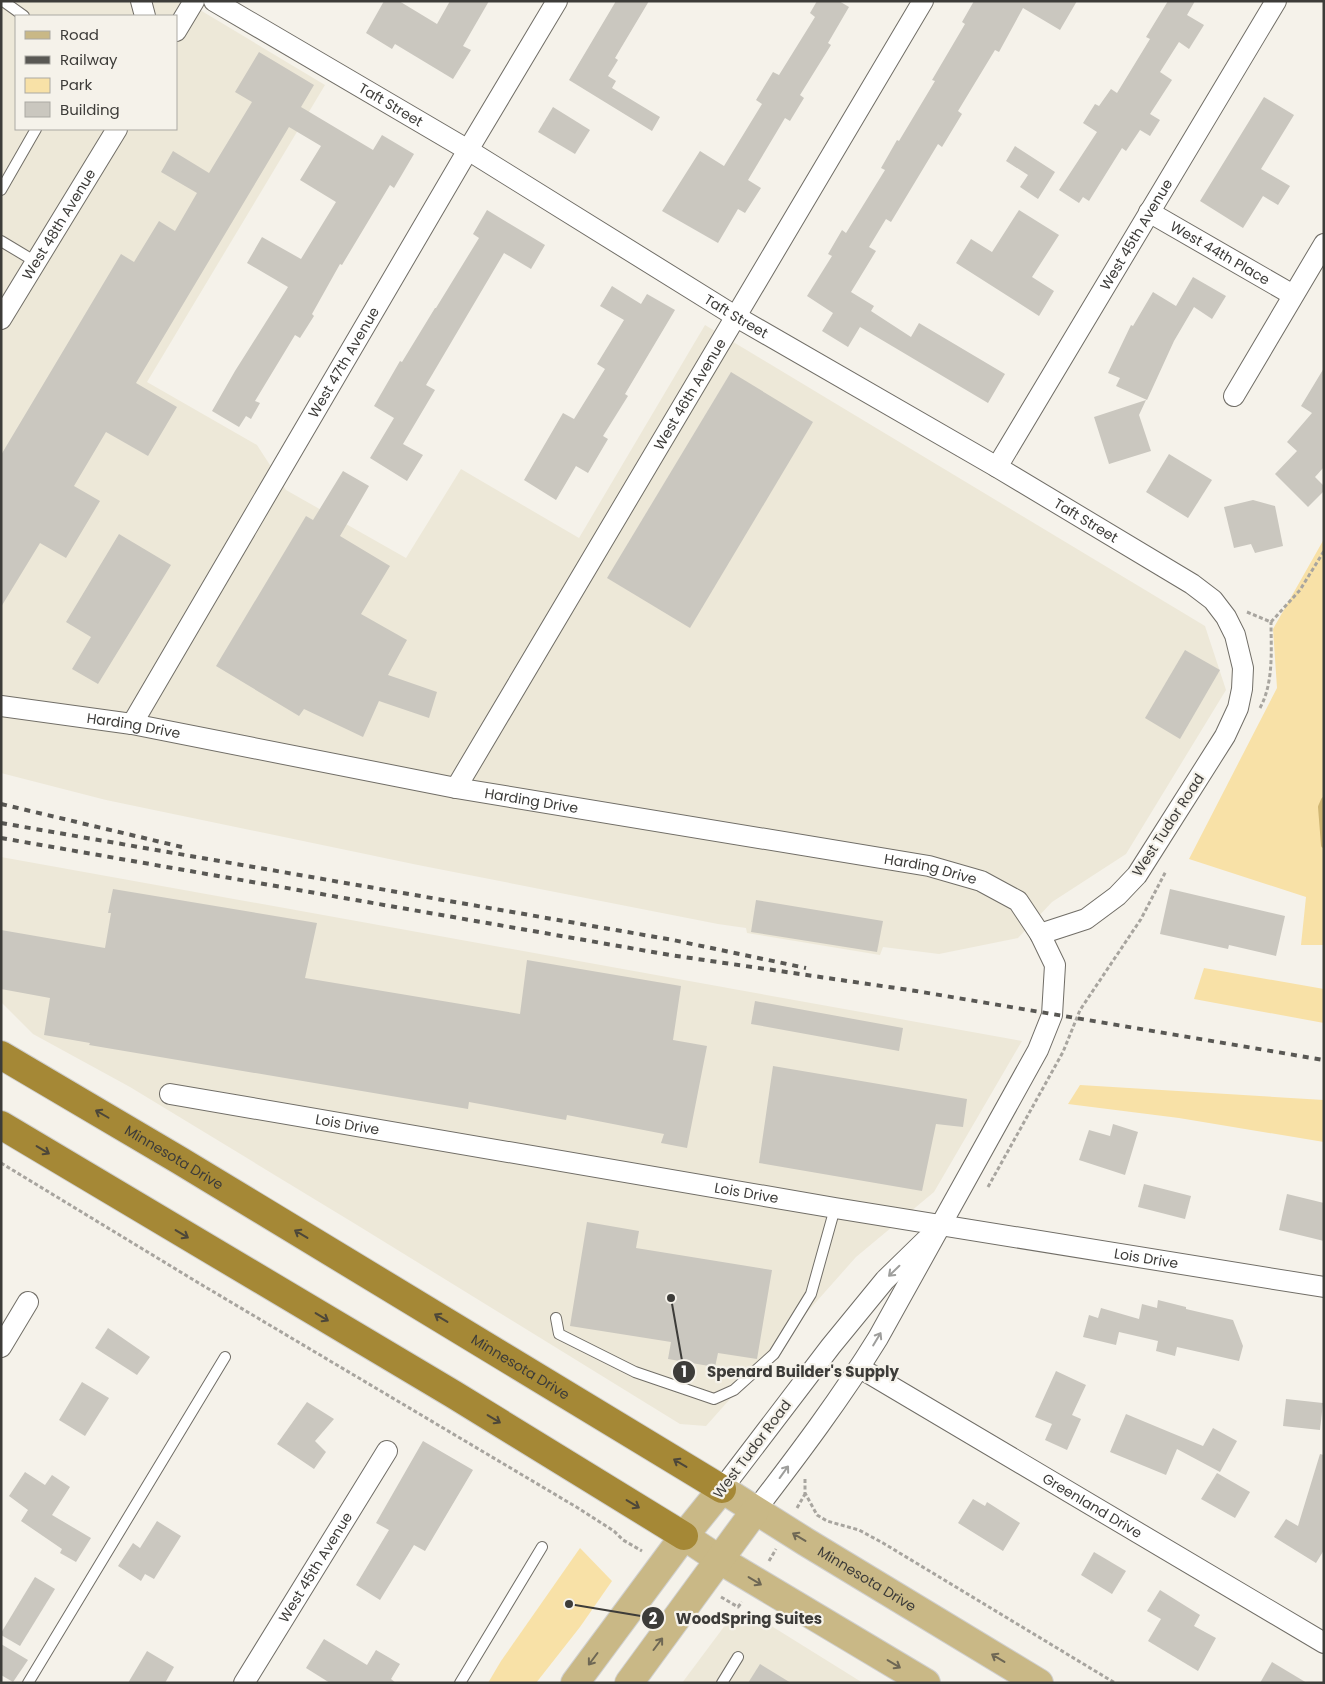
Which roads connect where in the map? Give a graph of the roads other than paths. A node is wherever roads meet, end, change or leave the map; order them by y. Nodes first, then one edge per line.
1 (3, 1) edge
2 (141, 1) edge
3 (194, 1) edge
4 (214, 1) edge
5 (558, 1) edge
6 (923, 1) edge
7 (1276, 1) edge
8 (23, 15) edge
9 (145, 15) edge
10 (178, 28) edge
11 (35, 130) edge
12 (114, 130) edge
13 (468, 150) junction
14 (1, 190) edge
15 (1149, 212) junction
16 (1, 241) edge
17 (1324, 244) edge
18 (36, 262) junction
19 (1293, 295) junction
20 (736, 316) junction
21 (1, 319) edge
22 (1234, 396) dead end
23 (997, 468) junction
24 (1239, 648) joint
25 (1, 706) edge
26 (132, 724) junction
27 (456, 788) junction
28 (1040, 934) junction
29 (1, 1055) edge
30 (170, 1094) dead end
31 (1, 1125) edge
32 (835, 1208) junction
33 (942, 1225) junction
34 (1324, 1287) edge
35 (28, 1302) dead end
36 (556, 1318) dead end
37 (1, 1347) edge
38 (225, 1357) dead end
39 (860, 1368) junction
40 (387, 1451) dead end
41 (722, 1489) junction
42 (755, 1511) junction
43 (684, 1536) junction
44 (542, 1547) dead end
45 (720, 1560) junction
46 (1324, 1643) edge
47 (738, 1657) dead end
48 (28, 1683) edge
49 (244, 1683) edge
50 (460, 1683) edge
51 (575, 1683) edge
52 (629, 1683) edge
53 (722, 1683) edge
54 (926, 1683) edge
55 (1039, 1683) edge

1 - 8 lane
2 - 9 street
3 - 10 street
4 - 13 street, Taft Street
5 - 13 street, West 47th Avenue
6 - 20 street, West 46th Avenue
7 - 15 street, West 45th Avenue
11 - 14 lane
12 - 18 street, West 48th Avenue
13 - 20 street, Taft Street
13 - 26 street, West 47th Avenue
15 - 19 street, West 44th Place
15 - 23 street, West 45th Avenue
16 - 18 lane
17 - 19 street
18 - 21 street, West 48th Avenue
19 - 22 street
20 - 23 street, Taft Street
20 - 27 street, West 46th Avenue
23 - 24 street, Taft Street
24 - 28 street, West Tudor Road
25 - 26 street, Harding Drive
26 - 27 street, Harding Drive
27 - 28 street, Harding Drive
28 - 33 street, West Tudor Road
41 -> 29 highway, Minnesota Drive
30 - 32 street, Lois Drive
31 -> 43 highway
32 - 33 street, Lois Drive
32 - 36 lane
33 - 34 street, Lois Drive
39 -> 33 street, West Tudor Road
33 -> 41 street, West Tudor Road
35 - 37 street
38 - 48 lane
42 -> 39 street, West Tudor Road
39 - 46 street, Greenland Drive
40 - 49 street, West 45th Avenue
41 - 42 main road, Minnesota Drive
41 - 43 main road, West Tudor Road
42 - 45 main road, West Tudor Road
55 -> 42 main road, Minnesota Drive
43 - 45 main road
43 -> 51 main road, West Tudor Road
44 - 50 lane
52 -> 45 main road, West Tudor Road
45 -> 54 main road
47 - 53 lane

